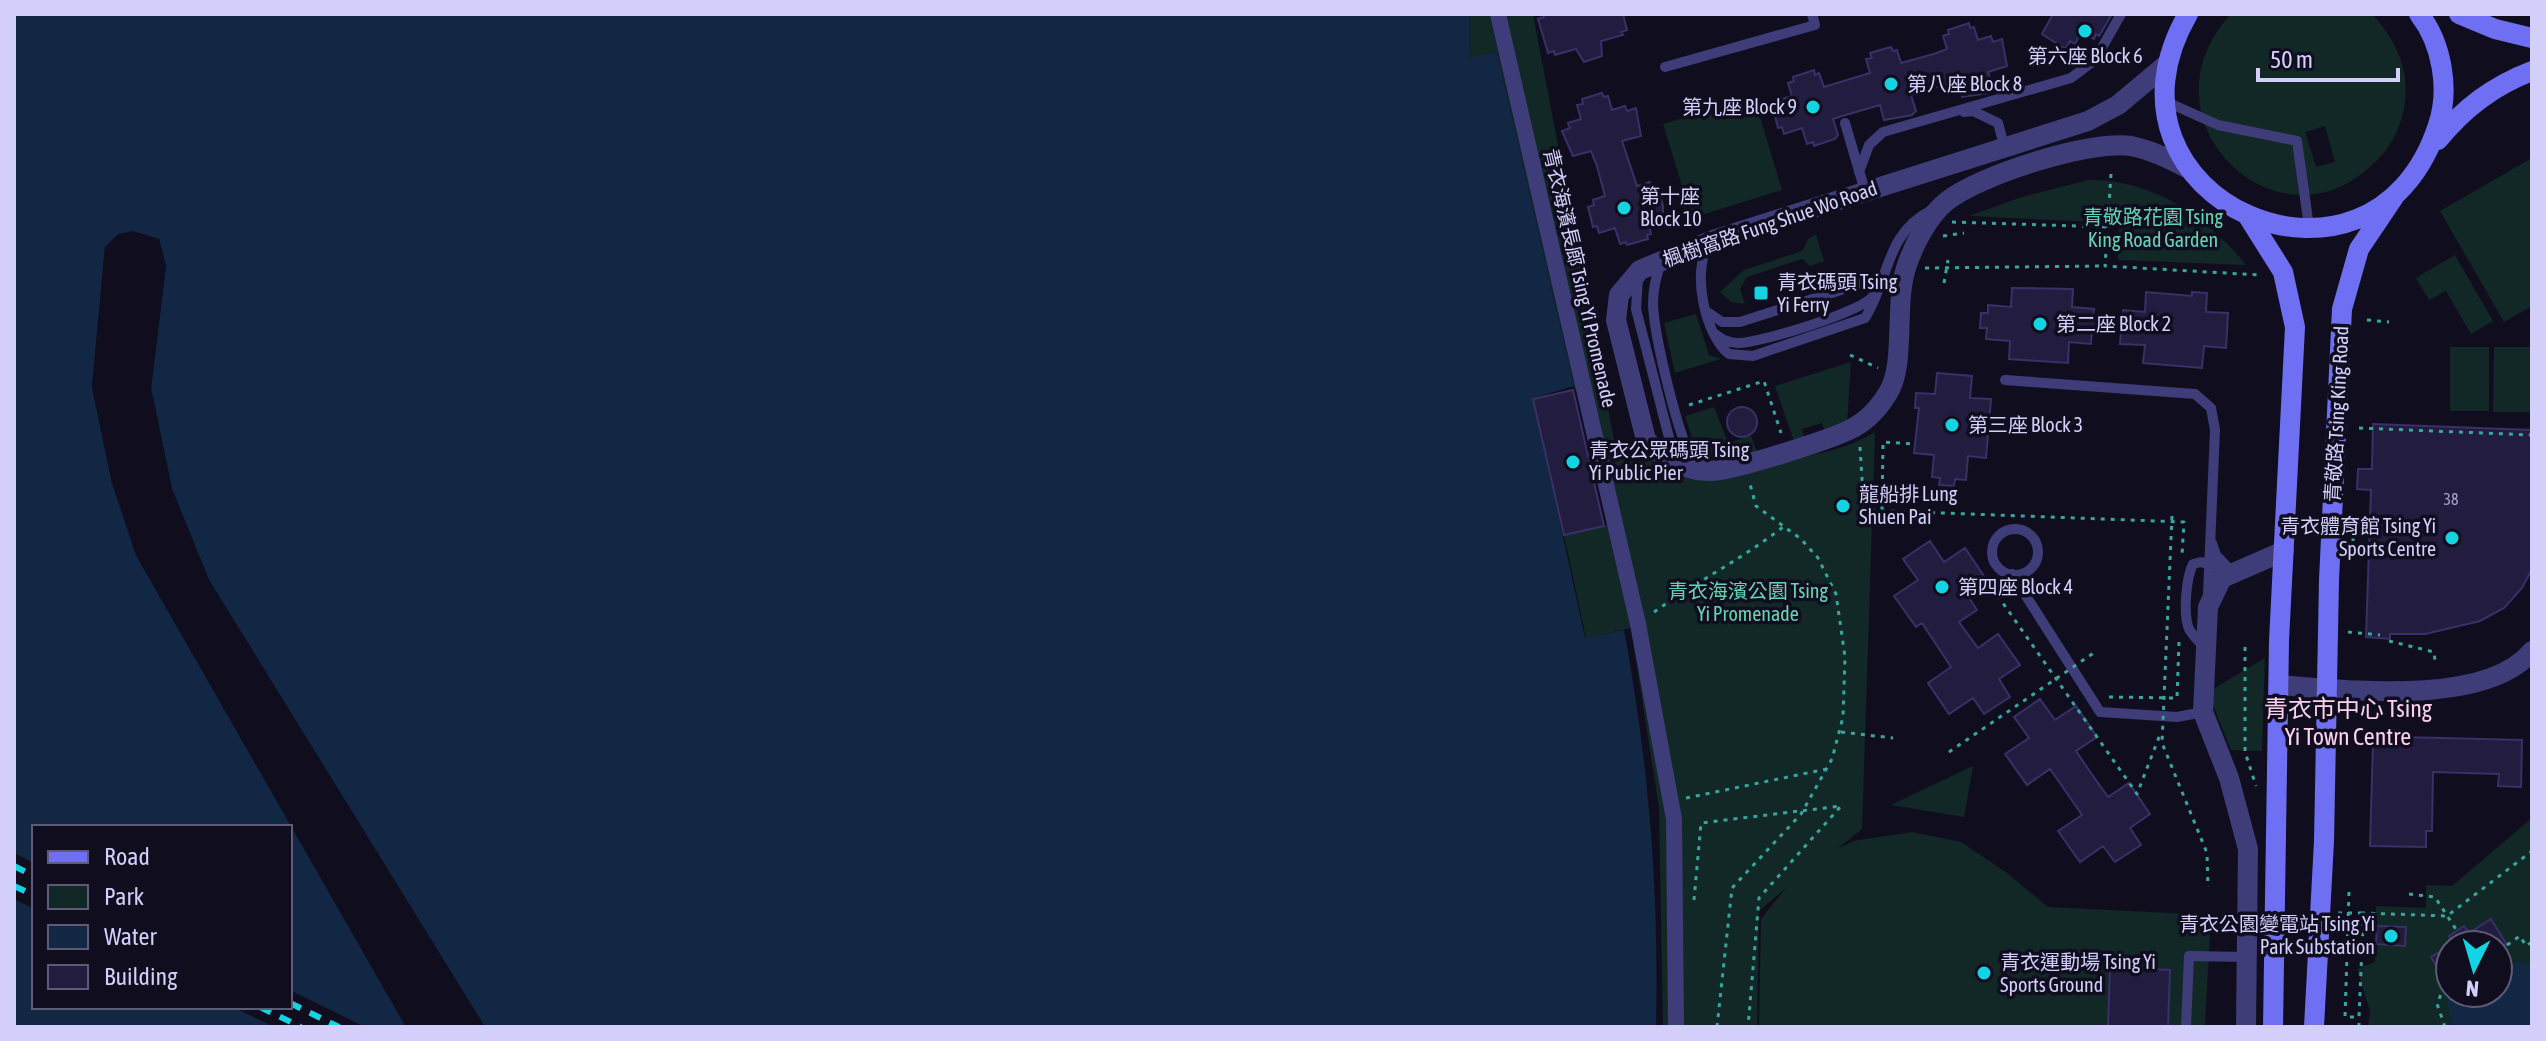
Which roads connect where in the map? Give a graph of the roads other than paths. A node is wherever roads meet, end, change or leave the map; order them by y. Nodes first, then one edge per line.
1 (1498, 14) edge
2 (1812, 14) edge
3 (2121, 14) edge
4 (2188, 14) edge
5 (2419, 14) edge
6 (2459, 14) edge
7 (2532, 38) edge
8 (2167, 64) junction
9 (1665, 67) dead end
10 (2532, 71) edge
11 (2164, 101) junction
12 (1946, 113) junction
13 (1845, 123) dead end
14 (2005, 149) junction
15 (2430, 149) junction
16 (2187, 168) junction
17 (1862, 181) junction
18 (2394, 197) junction
19 (1946, 202) junction
20 (2249, 218) junction
21 (2309, 229) junction
22 (1713, 240) junction
23 (1662, 259) junction
24 (1879, 278) junction
25 (1708, 312) junction
26 (2005, 380) dead end
27 (1709, 472) junction
28 (2209, 533) junction
29 (2284, 551) junction
30 (2209, 563) junction
31 (2232, 572) junction
32 (2012, 574) junction
33 (2208, 607) junction
34 (2206, 649) junction
35 (2532, 651) edge
36 (2279, 685) junction
37 (2327, 689) junction
38 (2203, 712) junction
39 (2247, 957) junction
40 (1676, 1027) edge
41 (2186, 1027) edge
42 (2246, 1027) edge
43 (2273, 1027) edge
44 (2314, 1027) edge

1 - 40 street, 青衣海濱長廊 Tsing Yi Promenade
2 - 9 lane
3 - 12 lane
4 - 8 main road
5 - 15 main road
6 - 7 main road
8 - 11 main road
8 - 14 street, 楓樹窩路 Fung Shue Wo Road
10 - 15 main road
11 - 16 main road
11 - 21 lane
12 - 14 lane
12 - 17 lane
13 - 17 lane
14 - 17 street, 楓樹窩路 Fung Shue Wo Road
15 - 18 main road
16 - 19 street
16 - 20 main road
17 - 22 street, 楓樹窩路 Fung Shue Wo Road
18 - 21 main road
18 - 37 main road, 青敬路 Tsing King Road
19 - 24 lane
19 - 27 street
20 - 21 main road
20 - 29 main road
22 - 23 street, 楓樹窩路 Fung Shue Wo Road
22 - 25 lane
23 - 27 lane
23 - 27 street, 楓樹窩路 Fung Shue Wo Road
24 - 25 lane
24 - 25 lane
26 - 28 lane
28 - 30 lane
28 - 31 lane
29 - 31 street
29 - 36 main road
30 - 31 lane
30 - 33 lane
30 - 34 lane
31 - 33 street
32 - 32 lane
32 - 38 lane
33 - 34 street
34 - 38 street
35 - 37 street
36 - 37 street
36 - 43 main road
37 - 44 main road, 青敬路 Tsing King Road
38 - 39 street
39 - 41 lane
39 - 42 street

